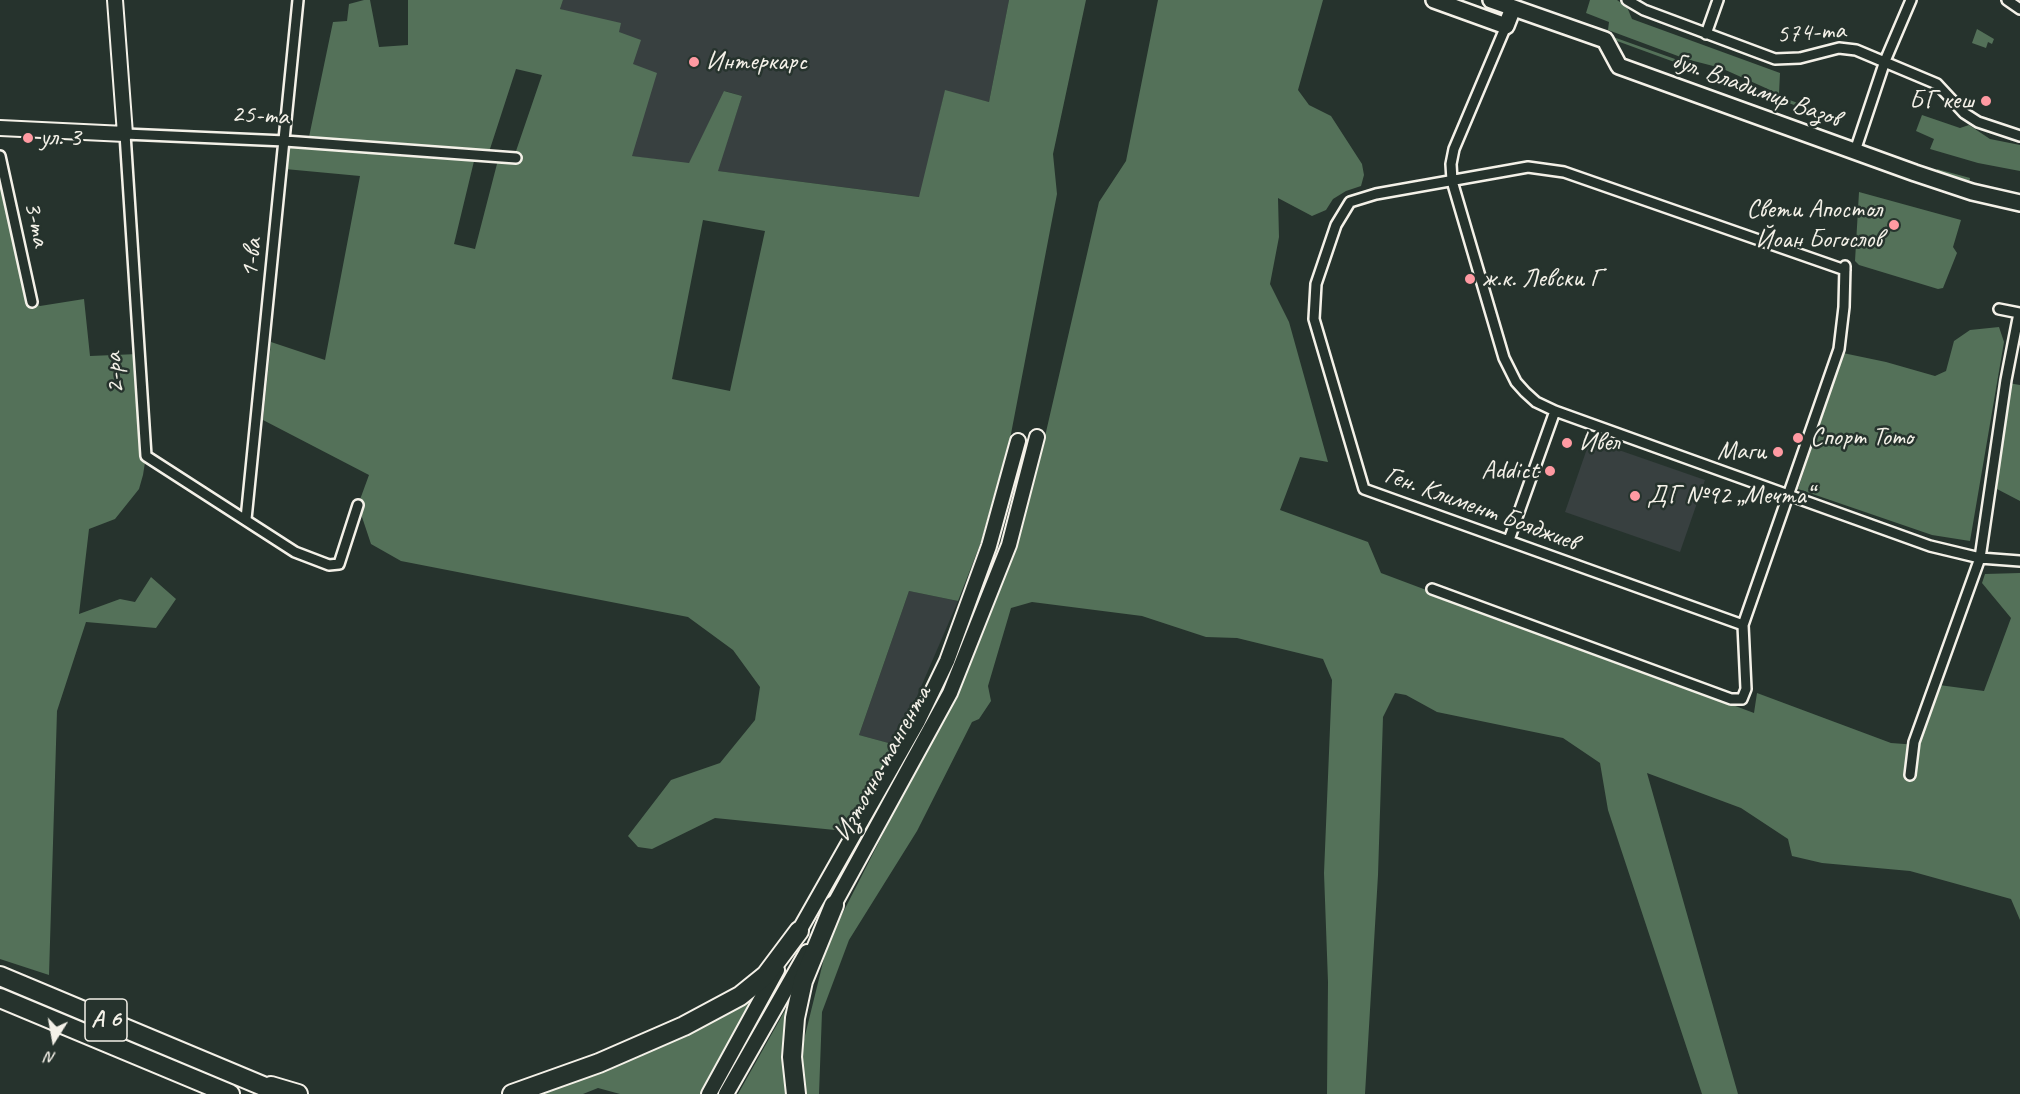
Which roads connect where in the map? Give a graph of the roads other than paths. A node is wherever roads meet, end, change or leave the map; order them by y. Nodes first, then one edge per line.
1 (115, 0) edge
2 (298, 0) edge
3 (1434, 0) edge
4 (1491, 0) edge
5 (1627, 0) edge
6 (1718, 0) edge
7 (1911, 0) edge
8 (2007, 0) edge
9 (1514, 4) edge
10 (2020, 9) edge
11 (1506, 26) junction
12 (1706, 33) junction
13 (1885, 61) junction
14 (0, 128) edge
15 (125, 134) junction
16 (2020, 136) edge
17 (285, 141) junction
18 (1855, 151) junction
19 (0, 156) edge
20 (516, 158) dead end
21 (1452, 181) junction
22 (2020, 203) edge
23 (32, 302) dead end
24 (1999, 309) dead end
25 (1556, 411) junction
26 (1037, 437) dead end
27 (1018, 441) dead end
28 (1789, 496) junction
29 (358, 505) dead end
30 (246, 519) junction
31 (1509, 540) junction
32 (1980, 558) junction
33 (2020, 561) edge
34 (1432, 589) dead end
35 (1743, 625) junction
36 (1910, 775) dead end
37 (834, 905) junction
38 (799, 931) junction
39 (0, 976) edge
40 (0, 998) edge
41 (213, 1065) junction
42 (227, 1094) edge
43 (282, 1094) edge
44 (298, 1094) edge
45 (512, 1094) edge
46 (709, 1094) edge
47 (726, 1094) edge
48 (796, 1094) edge

1 - 15 street, 2-ра
2 - 17 street, 1-ва
3 - 11 main road
4 - 9 main road, бул. Владимир Вазов
5 - 12 street, 574-та
6 - 12 street
7 - 13 street
8 - 10 street
9 - 11 main road
9 - 18 main road, бул. Владимир Вазов
11 - 21 street
12 - 13 street, 574-та
13 - 16 street, 574-та
13 - 18 street
14 - 15 street, 25-та
15 - 17 street, 25-та
15 - 30 street, 2-ра
17 - 20 street, 25-та
17 - 30 street, 1-ва
18 - 22 main road, бул. Владимир Вазов
19 - 23 street, 3-та
21 - 25 street
21 - 28 street, Ген. Климент Бояджиев
21 - 31 street, Ген. Климент Бояджиев
24 - 32 street
25 - 28 street
25 - 31 street
26 - 37 street, Източна тангента
27 - 38 street, Източна тангента
28 - 32 street
28 - 35 street
29 - 30 street, 2-ра
31 - 35 street, Ген. Климент Бояджиев
32 - 33 street
32 - 36 street
34 - 35 street
37 - 47 street, Източна тангента
37 - 48 highway
38 - 45 highway
38 - 46 street, Източна тангента
39 - 41 highway, A 6
40 - 42 highway, A 6
41 - 43 highway, A 6
41 - 44 highway

